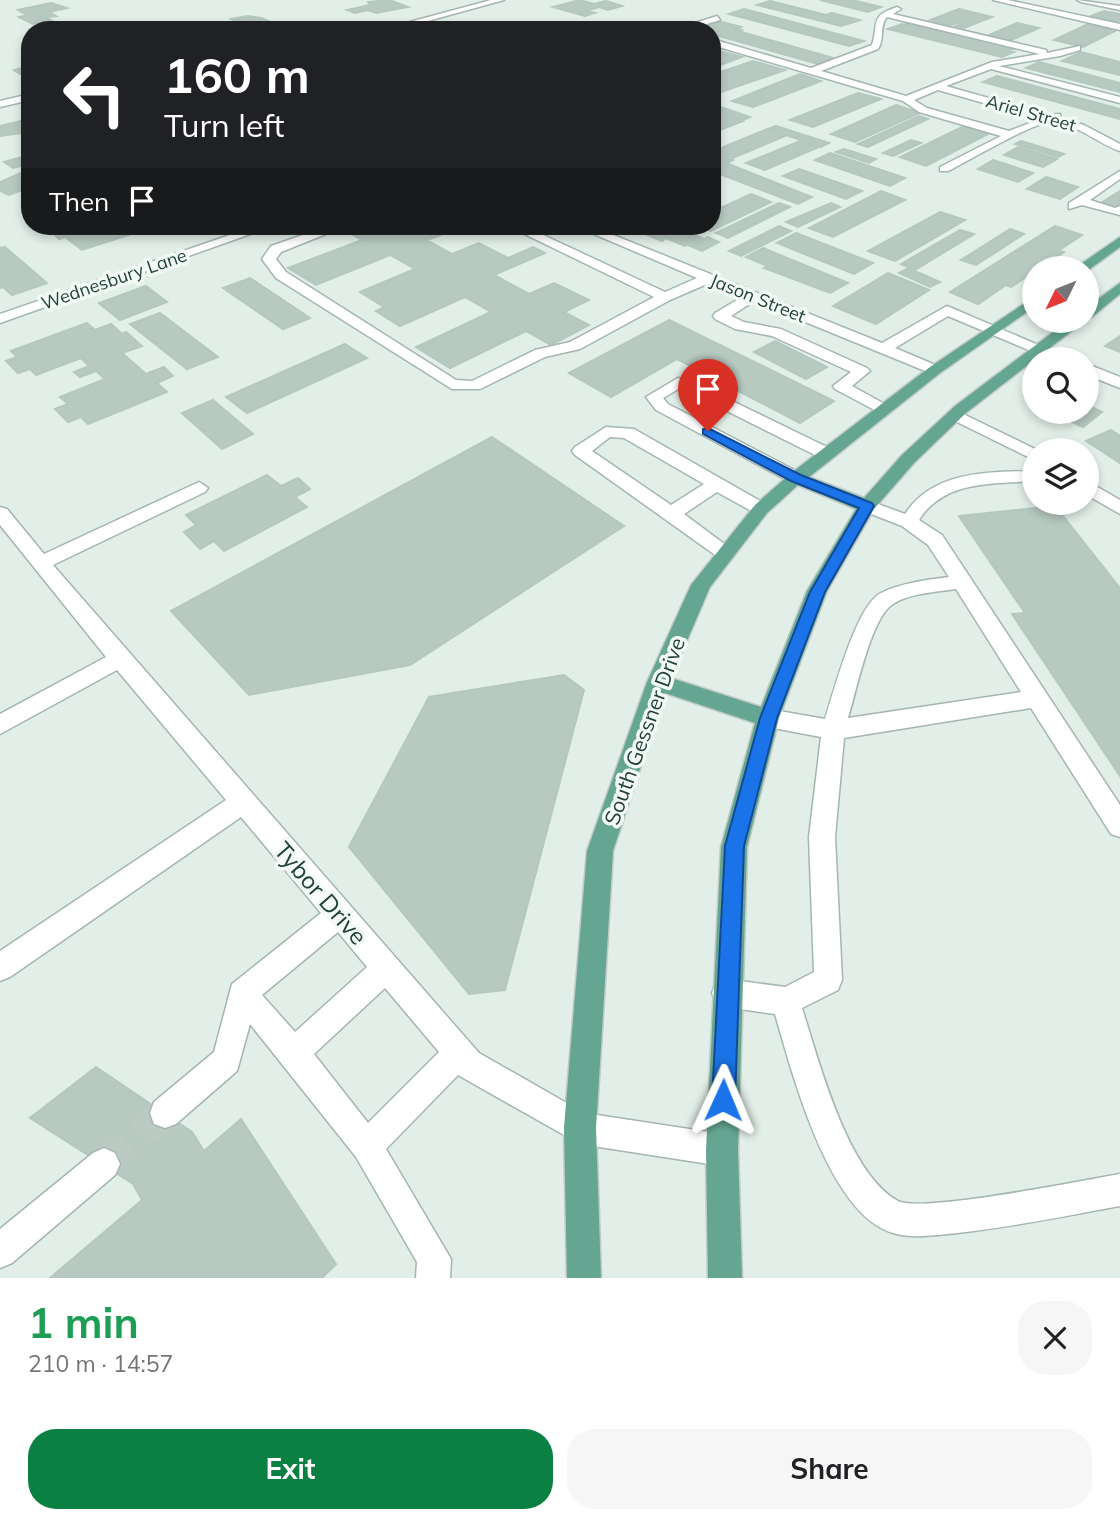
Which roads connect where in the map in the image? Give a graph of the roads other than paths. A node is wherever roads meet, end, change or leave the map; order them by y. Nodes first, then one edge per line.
1 (500, 0) edge
2 (997, 0) edge
3 (1081, 0) edge
4 (904, 6) dead end
5 (1120, 8) edge
6 (885, 14) junction
7 (717, 18) dead end
8 (419, 21) edge
9 (707, 21) edge
10 (1120, 27) edge
11 (721, 45) edge
12 (1077, 48) dead end
13 (1058, 55) junction
14 (990, 66) junction
15 (812, 71) junction
16 (952, 81) junction
17 (939, 87) junction
18 (21, 99) edge
19 (907, 99) junction
20 (1120, 100) edge
21 (0, 104) edge
22 (1066, 113) junction
23 (1051, 118) junction
24 (1098, 122) dead end
25 (1010, 135) junction
26 (1120, 148) edge
27 (944, 169) dead end
28 (1120, 174) edge
29 (1120, 210) edge
30 (241, 235) edge
31 (315, 235) edge
32 (533, 235) edge
33 (603, 235) edge
34 (1119, 242) edge
35 (1099, 256) edge
36 (709, 278) junction
37 (1120, 287) edge
38 (753, 296) junction
39 (665, 297) junction
40 (1099, 304) edge
41 (1022, 310) edge
42 (0, 319) edge
43 (995, 329) junction
44 (1062, 333) edge
45 (1037, 347) edge
46 (1045, 347) edge
47 (883, 349) junction
48 (1022, 364) edge
49 (935, 370) junction
50 (1099, 374) edge
51 (1120, 383) edge
52 (884, 410) junction
53 (955, 415) junction
54 (1022, 449) edge
55 (827, 454) junction
56 (1022, 477) edge
57 (796, 478) junction
58 (716, 484) junction
59 (199, 488) dead end
60 (1099, 495) edge
61 (867, 506) junction
62 (1120, 508) edge
63 (761, 509) junction
64 (0, 513) edge
65 (671, 514) junction
66 (909, 522) junction
67 (724, 552) junction
68 (41, 563) junction
69 (963, 581) junction
70 (120, 659) junction
71 (657, 682) junction
72 (1037, 698) junction
73 (768, 718) junction
74 (0, 725) edge
75 (833, 730) junction
76 (243, 802) junction
77 (1120, 826) edge
78 (340, 915) junction
79 (0, 967) edge
80 (386, 968) junction
81 (726, 993) junction
82 (242, 994) junction
83 (786, 1000) junction
84 (294, 1053) junction
85 (459, 1053) junction
86 (165, 1113) tunnel mouth
87 (580, 1128) junction
88 (367, 1146) junction
89 (722, 1150) junction
90 (104, 1164) tunnel mouth
91 (1120, 1190) edge
92 (0, 1251) edge
93 (432, 1278) edge
94 (584, 1278) edge
95 (725, 1278) edge

1 - 8 street
2 - 10 street
3 - 5 street
4 - 6 street
6 - 13 street
6 - 15 street
7 - 9 street
11 - 15 street
12 - 13 street
13 - 14 street
14 - 16 street
14 - 20 street
15 - 19 street
16 - 17 street
16 - 22 street, Ariel Street
17 - 19 street
17 - 23 street, Ariel Street
18 - 21 street
19 - 25 street
22 - 23 street
22 - 24 street, Ariel Street
23 - 25 street
23 - 26 street, Ariel Street
25 - 27 street
28 - 29 street
30 - 42 street, Wednesbury Lane
31 - 39 street
32 - 39 street
33 - 36 street, Jason Street
34 - 35 main road
36 - 38 street, Jason Street
36 - 39 street
37 - 40 main road
38 - 47 street, Jason Street
38 - 52 street
41 - 43 main road, South Gessner Drive
43 - 45 street
43 - 47 street
43 - 49 main road, South Gessner Drive
44 - 46 main road
47 - 49 street, Jason Street
48 - 53 main road
49 - 52 main road, South Gessner Drive
50 - 51 street
52 - 55 main road, South Gessner Drive
53 - 54 street
53 - 61 main road
55 - 57 main road, South Gessner Drive
55 - 57 street
56 - 66 street
57 - 61 main road
57 - 63 main road, South Gessner Drive
58 - 63 street
58 - 65 street
58 - 65 street
59 - 68 street
60 - 62 street
61 - 66 street
61 - 73 main road
63 - 67 main road, South Gessner Drive
64 - 68 street, Tybor Drive
65 - 67 street
66 - 69 street
67 - 71 main road, South Gessner Drive
68 - 70 street, Tybor Drive
69 - 72 street
69 - 75 street
70 - 74 street
70 - 76 street, Tybor Drive
71 - 73 main road
71 - 87 main road, South Gessner Drive
72 - 75 street
72 - 77 street
73 - 75 street
73 - 81 main road
75 - 83 street
76 - 78 street, Tybor Drive
76 - 79 street
78 - 80 street, Tybor Drive
78 - 82 street
80 - 84 street
80 - 85 street, Tybor Drive
81 - 83 street
81 - 89 main road
82 - 84 street
82 - 86 street
83 - 91 street
84 - 88 street
85 - 87 street, Tybor Drive
85 - 88 street
87 - 89 street, Tybor Drive
87 - 94 main road, South Gessner Drive
88 - 93 street
89 - 95 main road
90 - 92 street

